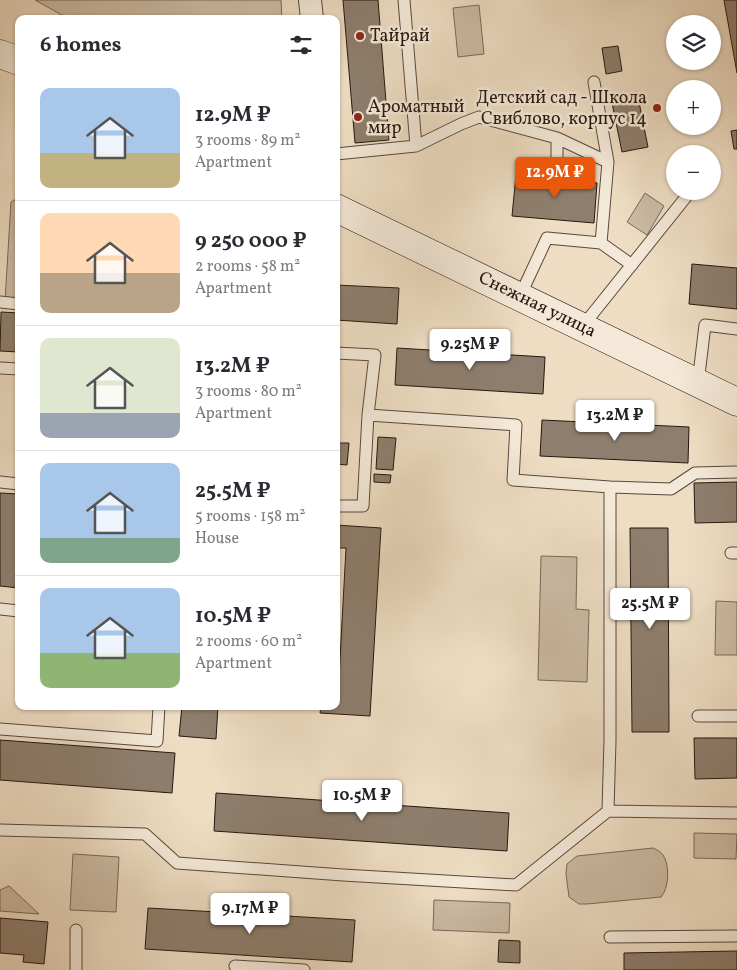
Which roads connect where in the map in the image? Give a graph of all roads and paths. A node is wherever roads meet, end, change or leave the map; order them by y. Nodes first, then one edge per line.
1 (310, 0) edge
2 (404, 0) edge
3 (312, 15) edge
4 (0, 55) edge
5 (15, 60) edge
6 (594, 82) dead end
7 (556, 138) junction
8 (416, 146) junction
9 (340, 154) edge
10 (608, 162) junction
11 (557, 167) dead end
12 (684, 200) edge
13 (340, 210) edge
14 (601, 243) junction
15 (632, 264) junction
16 (520, 296) junction
17 (0, 302) edge
18 (15, 304) edge
19 (582, 327) junction
20 (737, 329) edge
21 (340, 353) edge
22 (0, 368) edge
23 (15, 369) edge
24 (698, 384) junction
25 (737, 402) edge
26 (368, 415) junction
27 (737, 472) edge
28 (0, 482) edge
29 (15, 484) edge
30 (610, 486) junction
31 (340, 506) edge
32 (0, 609) edge
33 (15, 611) edge
34 (159, 710) edge
35 (698, 716) dead end
36 (737, 716) edge
37 (0, 729) edge
38 (608, 811) junction
39 (737, 814) edge
40 (0, 830) edge
41 (76, 930) dead end
42 (737, 936) edge
43 (610, 937) dead end
44 (235, 966) dead end
45 (76, 970) edge
46 (304, 970) edge

1 - 3 street
2 - 8 lane
4 - 5 main road
6 - 10 lane
7 - 8 lane
7 - 10 lane
7 - 11 lane
8 - 9 lane
10 - 14 lane
12 - 15 lane
13 - 16 main road, Снежная улица
14 - 15 lane
14 - 16 lane
15 - 19 lane
16 - 19 main road, Снежная улица
17 - 18 lane
19 - 24 main road, Снежная улица
20 - 24 lane
21 - 26 lane
22 - 23 lane
24 - 25 main road, Снежная улица
26 - 30 lane
26 - 31 lane
27 - 30 lane
28 - 29 lane
30 - 38 lane
32 - 33 lane
34 - 37 lane
35 - 36 lane
38 - 39 lane
38 - 40 lane
41 - 45 lane
42 - 43 lane
44 - 46 lane

